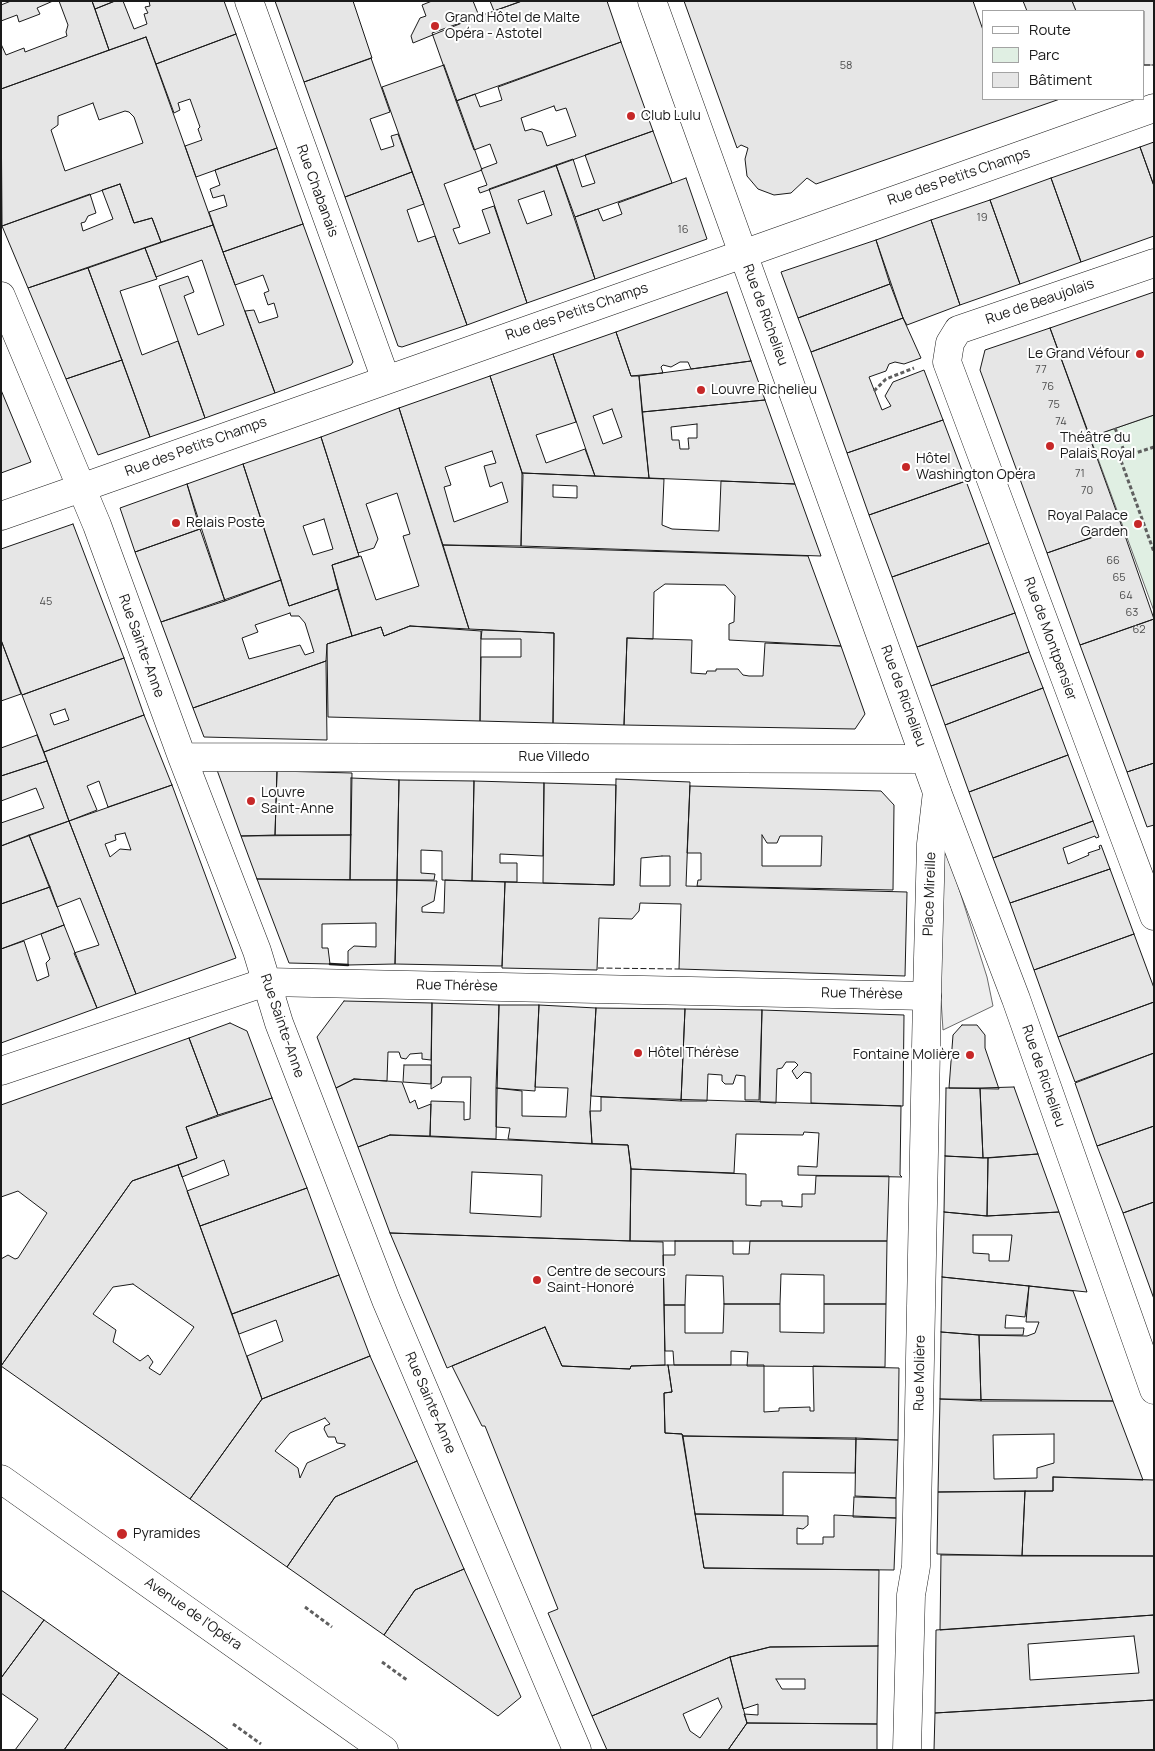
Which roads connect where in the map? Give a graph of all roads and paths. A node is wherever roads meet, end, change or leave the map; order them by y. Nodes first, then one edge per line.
1 (248, 1) edge
2 (652, 1) edge
3 (1154, 108) edge
4 (743, 254) junction
5 (1154, 263) edge
6 (1, 296) edge
7 (947, 362) joint
8 (905, 371) dead end
9 (386, 380) junction
10 (874, 391) dead end
11 (1116, 428) dead end
12 (1154, 447) edge
13 (1126, 456) junction
14 (81, 488) junction
15 (1, 516) edge
16 (1154, 552) edge
17 (182, 757) junction
18 (925, 759) junction
19 (937, 792) junction
20 (1154, 916) edge
21 (266, 982) junction
22 (926, 996) junction
23 (1, 1071) edge
24 (1154, 1390) edge
25 (1, 1479) edge
26 (306, 1607) dead end
27 (332, 1626) dead end
28 (382, 1662) dead end
29 (407, 1680) dead end
30 (233, 1724) dead end
31 (261, 1744) dead end
32 (384, 1750) edge
33 (577, 1750) edge
34 (907, 1750) edge

1 - 9 street, Rue Chabanais
2 - 4 street, Rue de Richelieu
3 - 4 street, Rue des Petits Champs
4 - 9 street, Rue des Petits Champs
4 - 18 street, Rue de Richelieu
5 - 7 street, Rue de Beaujolais
6 - 14 street, Rue Sainte-Anne
7 - 20 street, Rue de Montpensier
8 - 10 path
9 - 14 street, Rue des Petits Champs
11 - 13 path
12 - 13 path
13 - 16 path
14 - 15 street, Rue des Petits Champs
14 - 17 street, Rue Sainte-Anne
17 - 18 street, Rue Villedo
17 - 21 street, Rue Sainte-Anne
18 - 19 street, Rue de Richelieu
19 - 22 street, Place Mireille
19 - 24 street, Rue de Richelieu
21 - 22 street, Rue Thérèse
21 - 23 street, Rue Thérèse
21 - 33 street, Rue Sainte-Anne
22 - 34 street, Rue Molière
25 - 32 street, Avenue de l'Opéra
26 - 27 path
28 - 29 path
30 - 31 path

